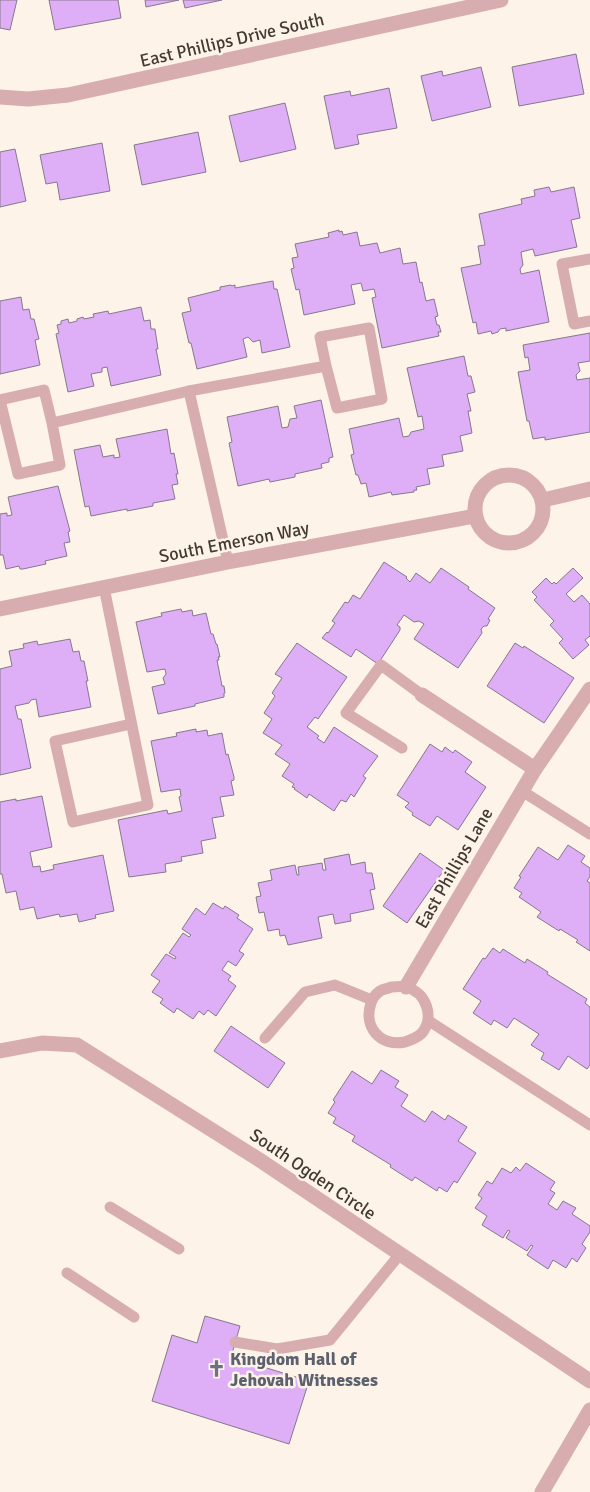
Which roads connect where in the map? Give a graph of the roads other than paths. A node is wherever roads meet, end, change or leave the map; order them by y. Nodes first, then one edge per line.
1 (501, 0) edge
2 (481, 2) edge
3 (0, 97) edge
4 (590, 259) edge
5 (590, 321) edge
6 (326, 366) junction
7 (189, 391) junction
8 (52, 423) junction
9 (590, 488) edge
10 (543, 500) junction
11 (475, 516) junction
12 (228, 562) junction
13 (104, 587) junction
14 (0, 609) edge
15 (590, 690) edge
16 (422, 695) joint
17 (131, 724) junction
18 (402, 748) dead end
19 (535, 769) junction
20 (522, 791) junction
21 (590, 834) edge
22 (406, 987) junction
23 (372, 1000) junction
24 (429, 1021) junction
25 (265, 1038) dead end
26 (0, 1052) edge
27 (590, 1125) edge
28 (110, 1207) dead end
29 (179, 1249) dead end
30 (400, 1254) junction
31 (67, 1273) dead end
32 (134, 1317) dead end
33 (235, 1342) dead end
34 (590, 1381) edge
35 (590, 1410) edge
36 (542, 1492) edge

1 - 2 street, East Phillips Drive South
2 - 3 street, East Phillips Drive South
4 - 5 lane
6 - 6 lane
6 - 7 lane
7 - 8 lane
7 - 12 lane
8 - 8 lane
9 - 10 street
10 - 11 street
10 - 11 street
11 - 12 street, South Emerson Way
12 - 13 street, South Emerson Way
13 - 14 street, South Emerson Way
13 - 17 lane
15 - 19 street, East Phillips Lane
16 - 18 lane
16 - 19 street
17 - 17 lane
19 - 20 street, East Phillips Lane
20 - 21 lane
20 - 22 street, East Phillips Lane
22 - 23 lane
22 - 24 lane
23 - 24 lane
23 - 25 lane
24 - 27 lane
26 - 30 street, South Ogden Circle
28 - 29 lane
30 - 33 lane
30 - 34 street, South Ogden Circle
31 - 32 lane
35 - 36 street

